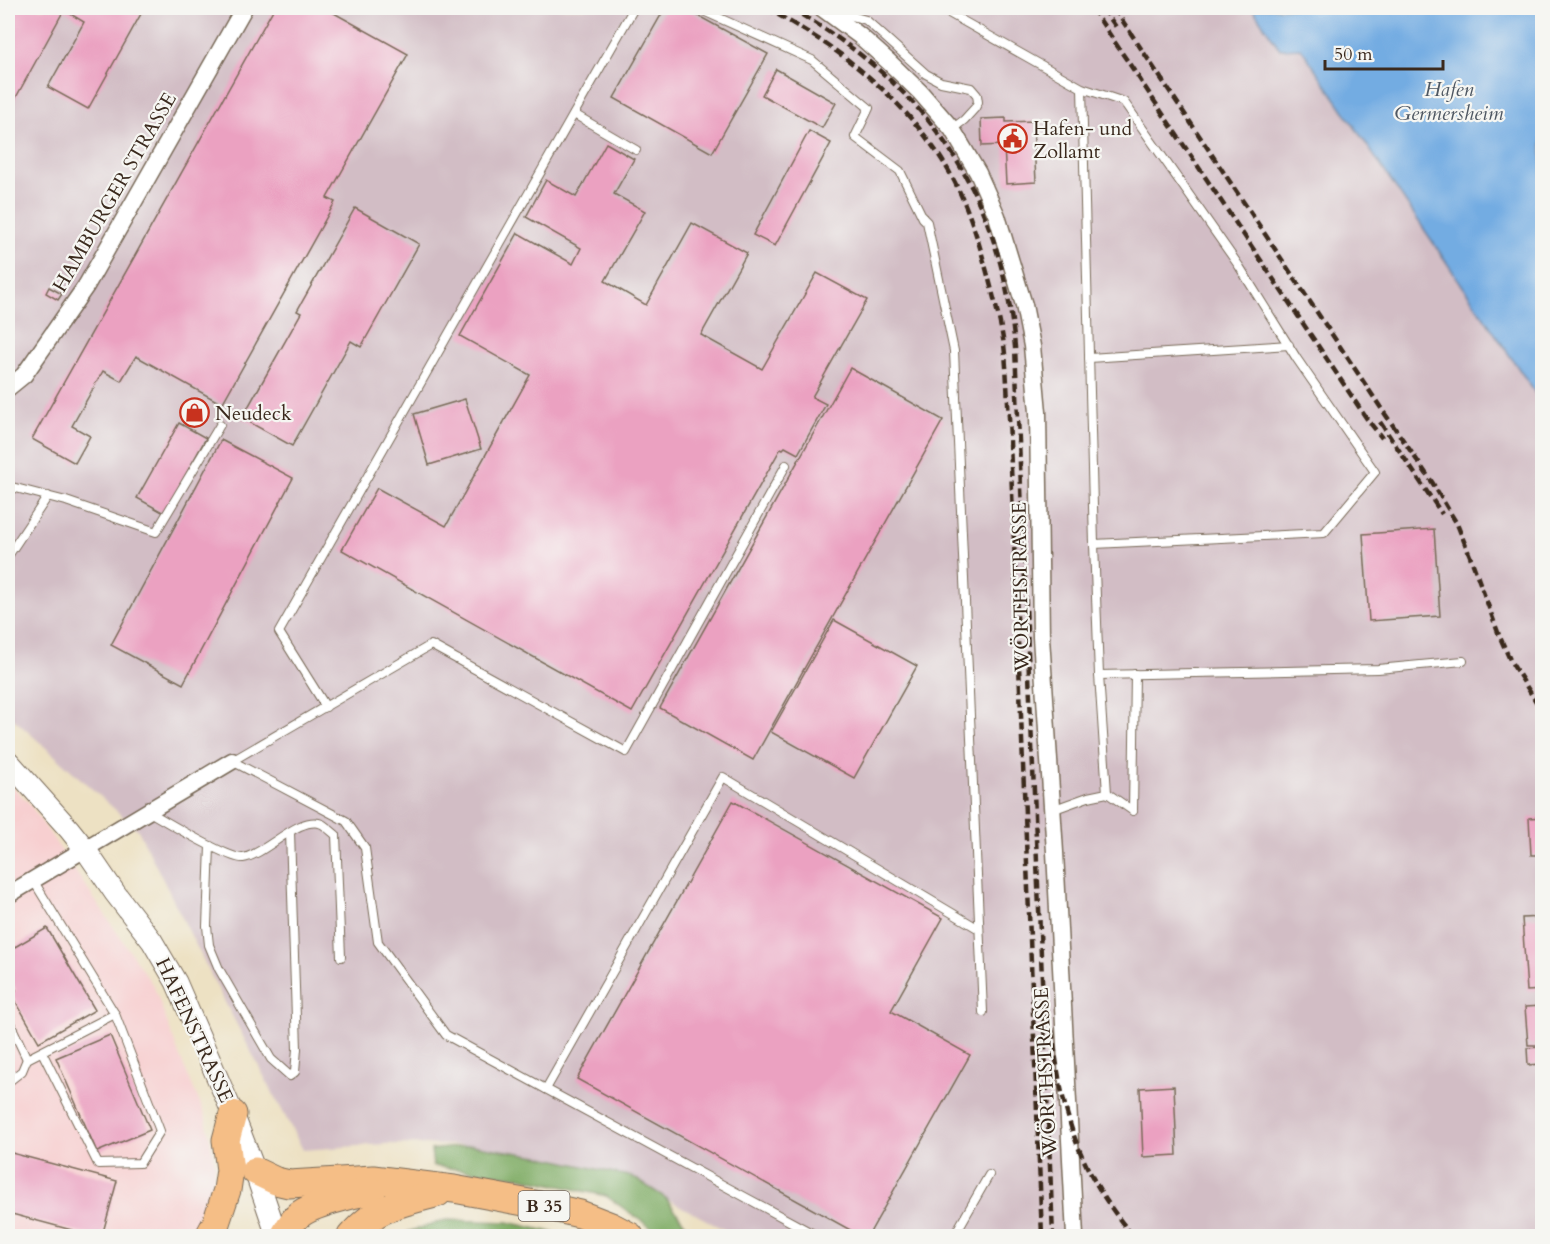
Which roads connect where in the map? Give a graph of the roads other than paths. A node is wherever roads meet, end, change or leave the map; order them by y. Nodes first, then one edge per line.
1 (244, 8) edge
2 (634, 8) edge
3 (697, 8) edge
4 (823, 8) edge
5 (940, 8) edge
6 (1082, 88) junction
7 (574, 114) junction
8 (952, 129) junction
9 (636, 150) dead end
10 (1289, 345) junction
11 (1089, 358) junction
12 (8, 388) edge
13 (220, 425) dead end
14 (786, 465) dead end
15 (8, 486) edge
16 (48, 496) junction
17 (1094, 544) junction
18 (8, 556) edge
19 (1463, 661) dead end
20 (1135, 674) junction
21 (1099, 675) junction
22 (326, 707) junction
23 (8, 761) edge
24 (232, 761) junction
25 (1107, 793) junction
26 (1052, 810) junction
27 (148, 811) junction
28 (290, 832) junction
29 (210, 846) junction
30 (85, 849) junction
31 (33, 879) junction
32 (8, 895) edge
33 (979, 929) junction
34 (341, 957) dead end
35 (983, 1012) dead end
36 (115, 1014) junction
37 (8, 1019) edge
38 (42, 1052) junction
39 (27, 1059) junction
40 (8, 1082) edge
41 (546, 1089) junction
42 (233, 1114) junction
43 (255, 1171) junction
44 (989, 1175) dead end
45 (406, 1184) junction
46 (454, 1190) junction
47 (209, 1236) edge
48 (277, 1236) edge
49 (284, 1236) edge
50 (351, 1236) edge
51 (630, 1236) edge
52 (817, 1236) edge
53 (954, 1236) edge
54 (1075, 1236) edge

1 - 12 street, HAMBURGER STRASSE
2 - 7 lane
3 - 33 lane
4 - 8 street, WÖRTHSTRASSE
4 - 8 lane
5 - 6 lane
6 - 10 lane
6 - 11 lane
7 - 9 lane
7 - 22 lane
8 - 26 street, WÖRTHSTRASSE
10 - 11 lane
10 - 17 lane
11 - 17 lane
13 - 16 lane
14 - 22 lane
15 - 16 lane
16 - 18 lane
17 - 21 lane
19 - 20 lane
20 - 21 lane
20 - 25 lane
21 - 25 lane
22 - 24 lane
23 - 30 street, HAFENSTRASSE
24 - 27 street
24 - 41 lane
25 - 26 lane
26 - 54 street, WÖRTHSTRASSE
27 - 29 lane
27 - 30 street
28 - 29 lane
28 - 29 lane
28 - 34 lane
30 - 31 street
30 - 42 street, HAFENSTRASSE
31 - 32 street
31 - 36 lane
33 - 35 lane
33 - 41 lane
36 - 38 lane
36 - 38 lane
37 - 39 lane
38 - 39 lane
39 - 40 lane
41 - 52 lane
42 - 43 street, HAFENSTRASSE
42 - 47 highway
43 - 45 highway, B 35
43 - 48 street, HAFENSTRASSE
44 - 53 lane
45 - 46 highway, B 35
45 - 49 highway, B 35
46 - 50 highway, B 35
46 - 51 highway, B 35

